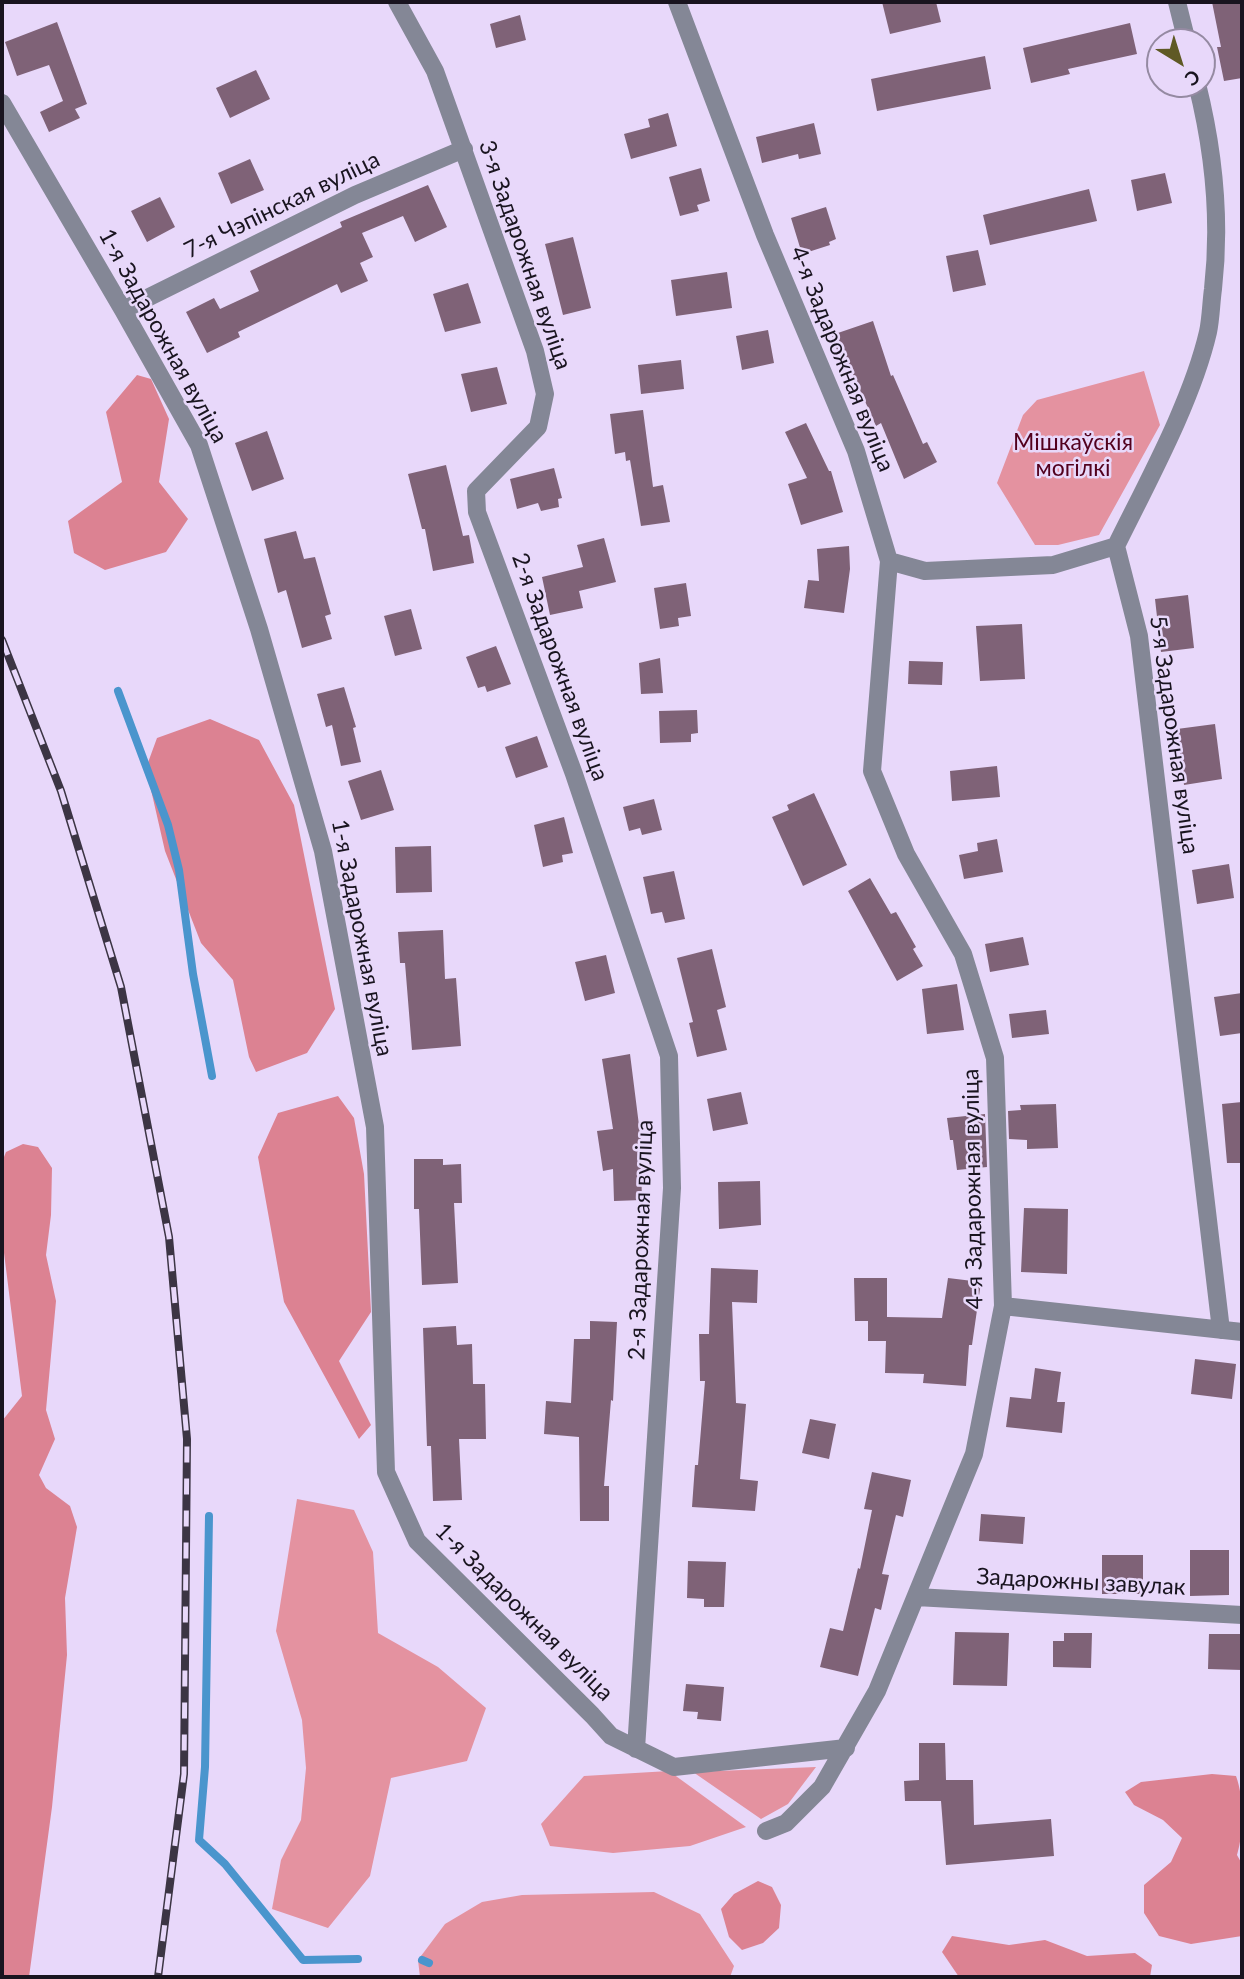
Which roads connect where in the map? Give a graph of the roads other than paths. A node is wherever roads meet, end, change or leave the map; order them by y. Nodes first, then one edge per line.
1 (397, 2) edge
2 (677, 2) edge
3 (1177, 2) edge
4 (1184, 28) edge
5 (1201, 98) edge
6 (2, 103) edge
7 (464, 149) junction
8 (123, 310) junction
9 (477, 512) joint
10 (1116, 546) junction
11 (889, 561) junction
12 (1003, 1306) junction
13 (1221, 1330) junction
14 (1242, 1332) edge
15 (916, 1598) junction
16 (1242, 1615) edge
17 (846, 1748) junction
18 (636, 1749) junction
19 (766, 1831) dead end

1 - 7 street, 3-я Задарожная вуліца
2 - 11 street, 4-я Задарожная вуліца
3 - 4 street
5 - 10 street
6 - 8 street, 1-я Задарожная вуліца
7 - 8 street, 7-я Чэпінская вуліца
7 - 9 street, 3-я Задарожная вуліца
8 - 18 street, 1-я Задарожная вуліца
9 - 18 street, 2-я Задарожная вуліца
10 - 11 street
10 - 13 street, 5-я Задарожная вуліца
11 - 12 street, 4-я Задарожная вуліца
12 - 13 street
12 - 15 street, 4-я Задарожная вуліца
13 - 14 street
15 - 16 street, Задарожны завулак
15 - 17 street, 4-я Задарожная вуліца
17 - 18 street, 1-я Задарожная вуліца
17 - 19 street, 4-я Задарожная вуліца

